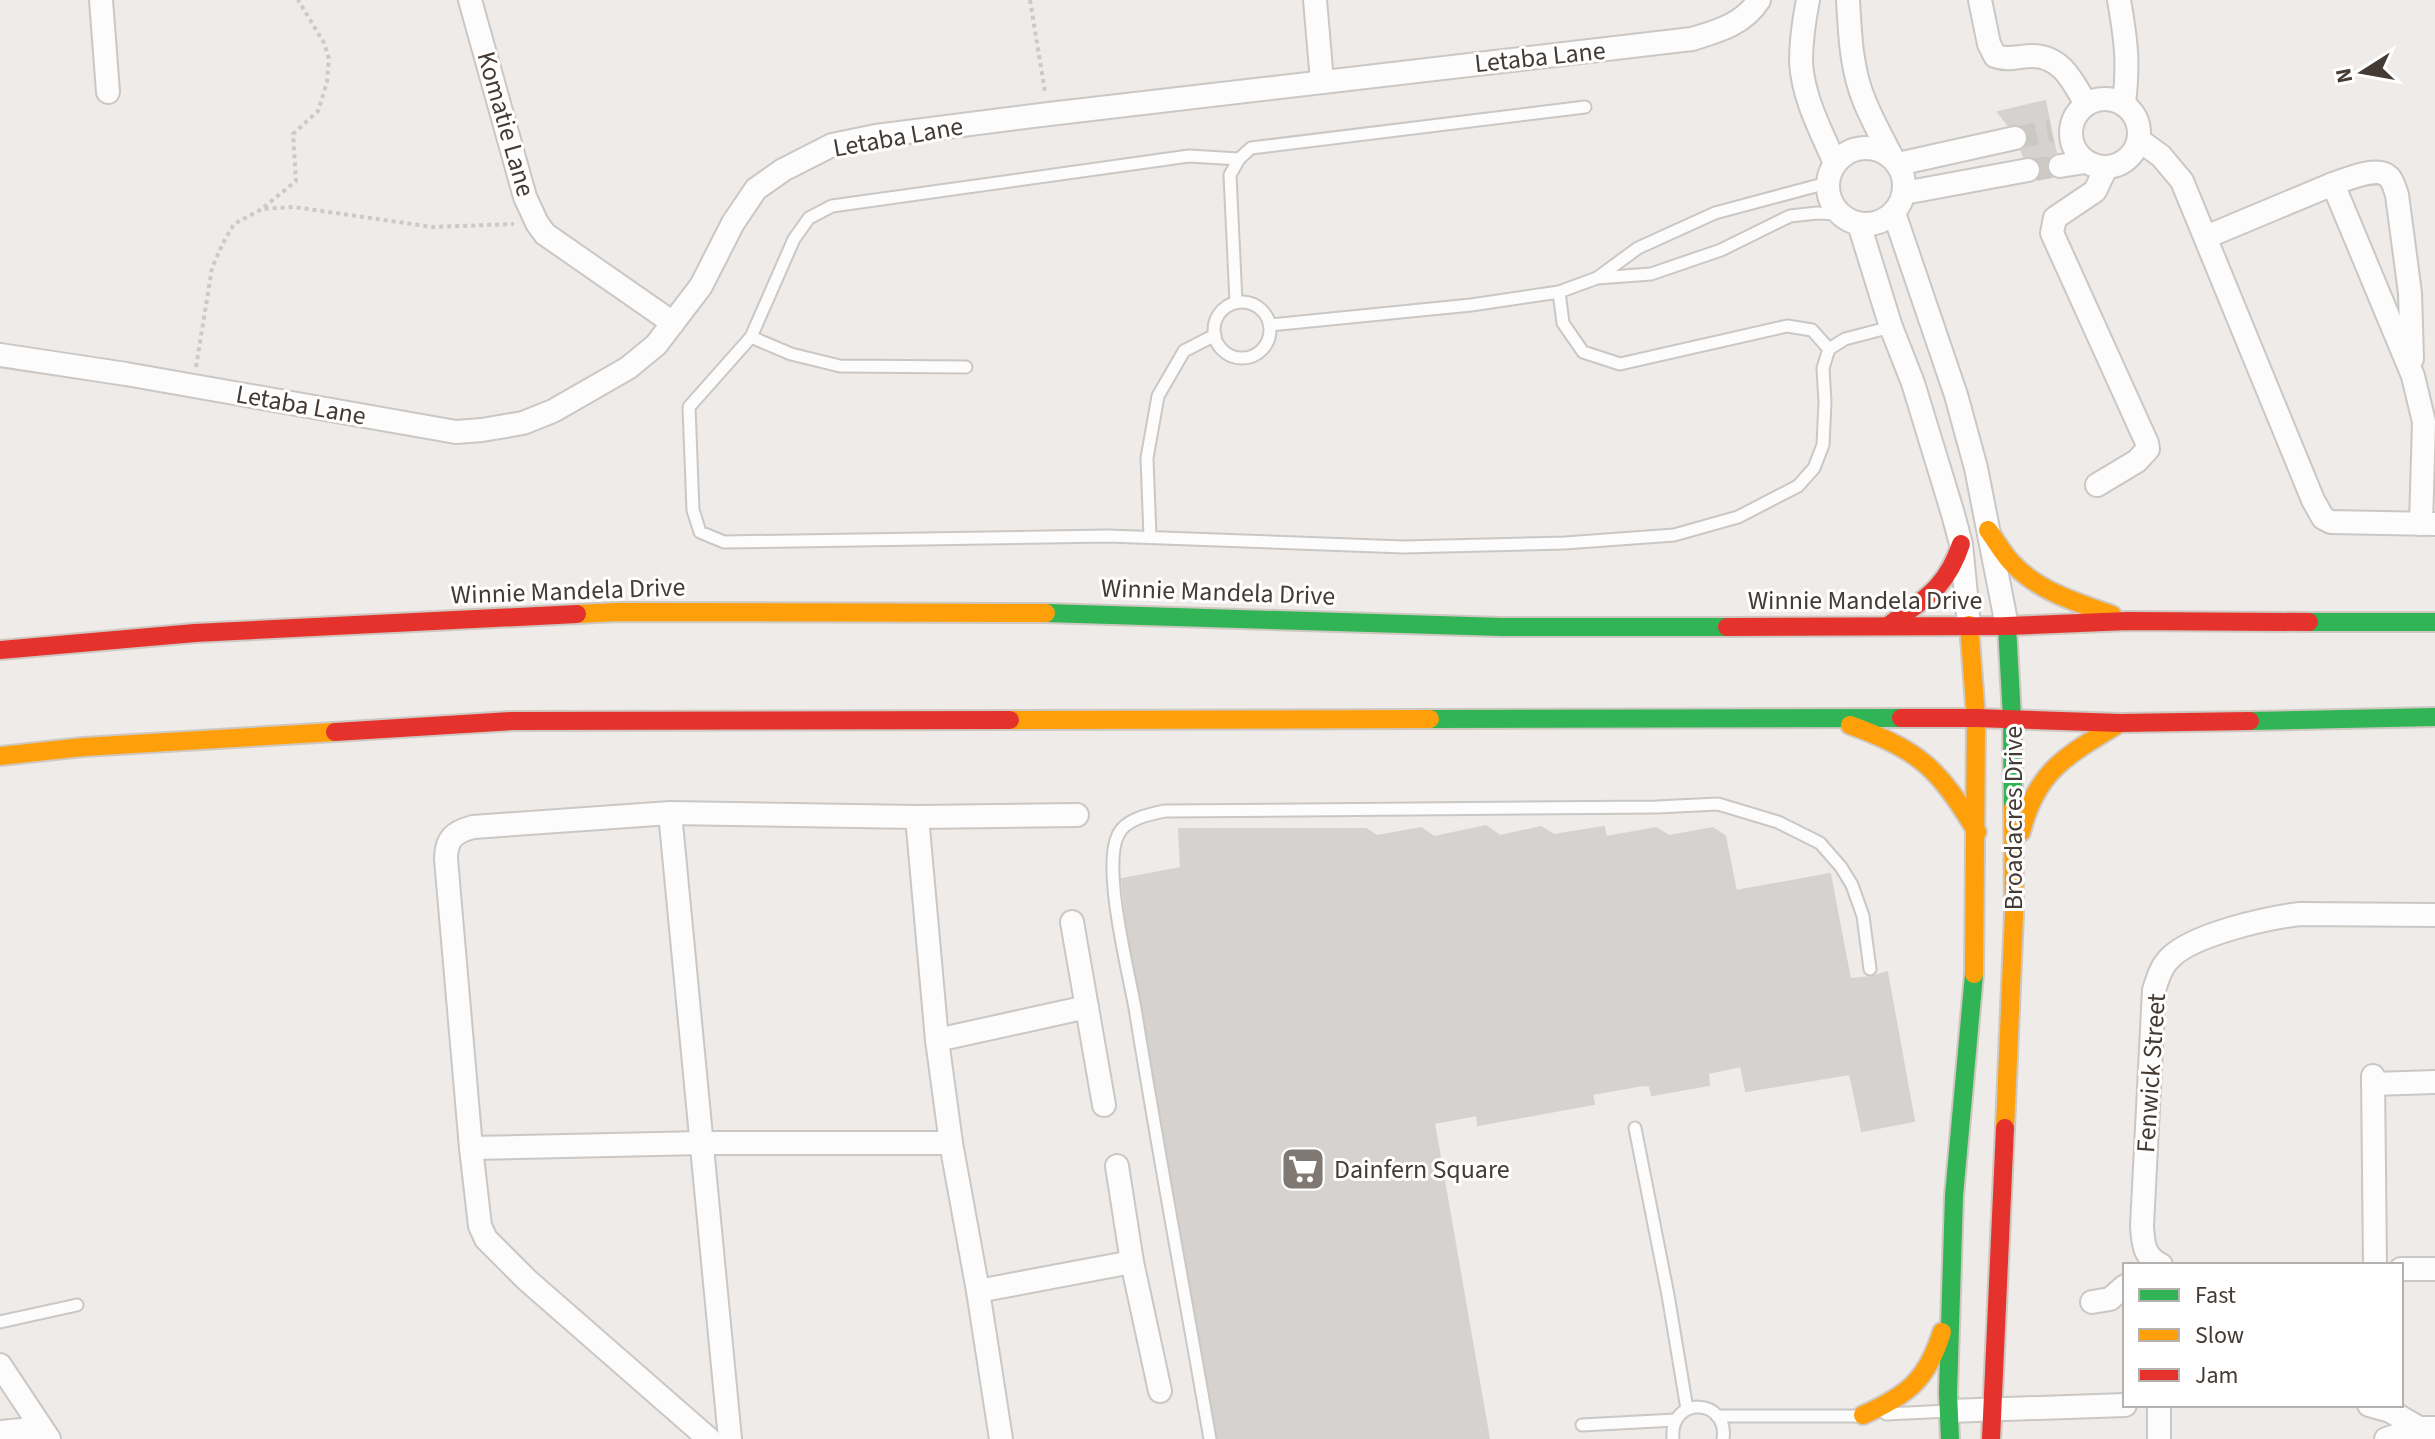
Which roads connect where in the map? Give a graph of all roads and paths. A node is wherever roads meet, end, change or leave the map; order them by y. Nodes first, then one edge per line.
1 (101, 0) edge
2 (298, 0) edge
3 (470, 0) edge
4 (1030, 0) edge
5 (1315, 0) edge
6 (1759, 0) edge
7 (1808, 0) edge
8 (1848, 0) edge
9 (1980, 0) edge
10 (2119, 0) edge
11 (1322, 81) junction
12 (108, 92) dead end
13 (2086, 104) junction
14 (2124, 104) junction
15 (1585, 107) dead end
16 (1049, 114) junction
17 (2015, 138) tunnel mouth
18 (2139, 140) junction
19 (1972, 147) junction
20 (1239, 159) junction
21 (1895, 161) junction
22 (2096, 165) junction
23 (2060, 166) tunnel mouth
24 (2028, 170) tunnel mouth
25 (1831, 173) junction
26 (1980, 178) junction
27 (2333, 184) junction
28 (1899, 203) junction
29 (262, 209) junction
30 (1849, 219) junction
31 (537, 223) junction
32 (2206, 237) junction
33 (1597, 278) junction
34 (1559, 292) junction
35 (1236, 302) junction
36 (673, 323) junction
37 (1270, 325) junction
38 (1891, 327) junction
39 (1215, 335) junction
40 (751, 337) junction
41 (1829, 349) junction
42 (0, 355) edge
43 (966, 367) dead end
44 (2413, 376) junction
45 (194, 387) junction
46 (2097, 485) dead end
47 (2428, 524) edge
48 (1988, 530) junction
49 (1150, 537) junction
50 (1961, 544) junction
51 (2128, 621) junction
52 (2435, 622) edge
53 (1969, 625) junction
54 (1888, 626) junction
55 (2007, 626) junction
56 (0, 650) edge
57 (2435, 717) edge
58 (1976, 718) junction
59 (2012, 718) junction
60 (1833, 719) junction
61 (2120, 723) junction
62 (0, 756) edge
63 (670, 813) junction
64 (1077, 815) dead end
65 (917, 817) junction
66 (1977, 832) junction
67 (2014, 856) junction
68 (2435, 915) edge
69 (1072, 922) dead end
70 (1870, 969) dead end
71 (1087, 1007) junction
72 (937, 1040) junction
73 (2435, 1082) edge
74 (1104, 1105) dead end
75 (1635, 1128) dead end
76 (702, 1143) junction
77 (951, 1143) junction
78 (471, 1148) junction
79 (1117, 1166) dead end
80 (1132, 1262) junction
81 (2153, 1263) edge
82 (2375, 1263) edge
83 (2403, 1269) edge
84 (2435, 1269) edge
85 (2123, 1288) edge
86 (978, 1291) junction
87 (1950, 1299) junction
88 (2092, 1302) dead end
89 (77, 1305) dead end
90 (0, 1322) edge
91 (0, 1365) edge
92 (1160, 1391) dead end
93 (2123, 1405) edge
94 (2159, 1407) edge
95 (2376, 1407) edge
96 (1687, 1409) junction
97 (1991, 1409) junction
98 (1949, 1411) junction
99 (1863, 1415) junction
100 (1717, 1416) junction
101 (1675, 1420) junction
102 (1582, 1425) dead end
103 (2427, 1428) edge
104 (0, 1432) edge
105 (45, 1433) edge
106 (709, 1439) edge
107 (730, 1439) edge
108 (1001, 1439) edge
109 (1210, 1439) edge
110 (1673, 1439) edge
111 (1723, 1439) edge
112 (1950, 1439) edge
113 (1991, 1439) edge
114 (2159, 1439) edge
115 (2386, 1439) edge

1 - 12 street
2 - 29 path
3 - 31 street, Komatie Lane
4 - 16 path
5 - 11 street
6 - 11 street, Letaba Lane
7 - 25 street
8 - 21 street
9 - 13 street
10 - 14 street
11 - 16 street, Letaba Lane
13 - 14 street
13 - 22 street
14 - 18 street
15 - 20 lane
16 - 36 street, Letaba Lane
17 - 19 street
18 - 22 street
18 - 32 street
19 - 21 street
19 - 26 street
20 - 35 lane
20 - 40 lane
21 - 25 street
21 - 28 street
22 - 23 street
22 - 46 street
24 - 26 street
25 - 30 street
25 - 33 lane
26 - 28 street
27 - 32 street
27 - 44 street
27 - 44 street
28 - 30 street
28 - 48 street, Broadacres Drive
29 - 31 path
29 - 45 path
30 - 33 lane
30 - 38 street, Broadacres Drive
31 - 36 street, Komatie Lane
32 - 47 street
33 - 34 lane
34 - 37 lane
34 - 41 lane
35 - 37 lane
35 - 39 lane
36 - 45 street, Letaba Lane
37 - 39 lane
38 - 41 lane
38 - 50 street, Broadacres Drive
39 - 49 lane
40 - 43 lane
40 - 49 lane
41 - 49 lane
42 - 45 street, Letaba Lane
44 - 47 street
48 - 51 main road
48 - 55 street, Broadacres Drive
50 - 53 street, Broadacres Drive
50 - 54 main road
51 - 52 main road, Winnie Mandela Drive
51 - 55 main road, Winnie Mandela Drive
53 - 54 main road, Winnie Mandela Drive
53 - 55 main road, Winnie Mandela Drive
53 - 58 main road, Broadacres Drive
54 - 56 main road, Winnie Mandela Drive
55 - 59 main road, Broadacres Drive
57 - 61 main road
58 - 59 main road
58 - 60 main road
58 - 66 main road, Broadacres Drive
59 - 61 main road
59 - 67 main road, Broadacres Drive
60 - 62 main road
60 - 66 main road
61 - 67 main road
63 - 65 street
63 - 76 street
63 - 78 street
64 - 65 street
65 - 72 street
66 - 87 main road, Broadacres Drive
67 - 97 main road, Broadacres Drive
68 - 81 street, Fenwick Street
69 - 71 street
70 - 109 lane
71 - 72 street
71 - 74 street
72 - 77 street
73 - 82 street
75 - 96 lane
76 - 77 street
76 - 78 street
76 - 107 street
77 - 86 street
78 - 106 street
79 - 80 street
80 - 86 street
80 - 92 street
83 - 84 street
85 - 88 street
86 - 108 street
87 - 98 main road, Broadacres Drive
87 - 99 main road
89 - 90 lane
91 - 105 street
93 - 97 street
94 - 114 street
95 - 103 street
96 - 100 lane
96 - 101 lane
97 - 98 street
97 - 113 main road, Broadacres Drive
98 - 99 lane
98 - 112 main road, Broadacres Drive
99 - 100 lane
100 - 111 lane
101 - 102 lane
101 - 110 lane
103 - 115 street
104 - 105 street

